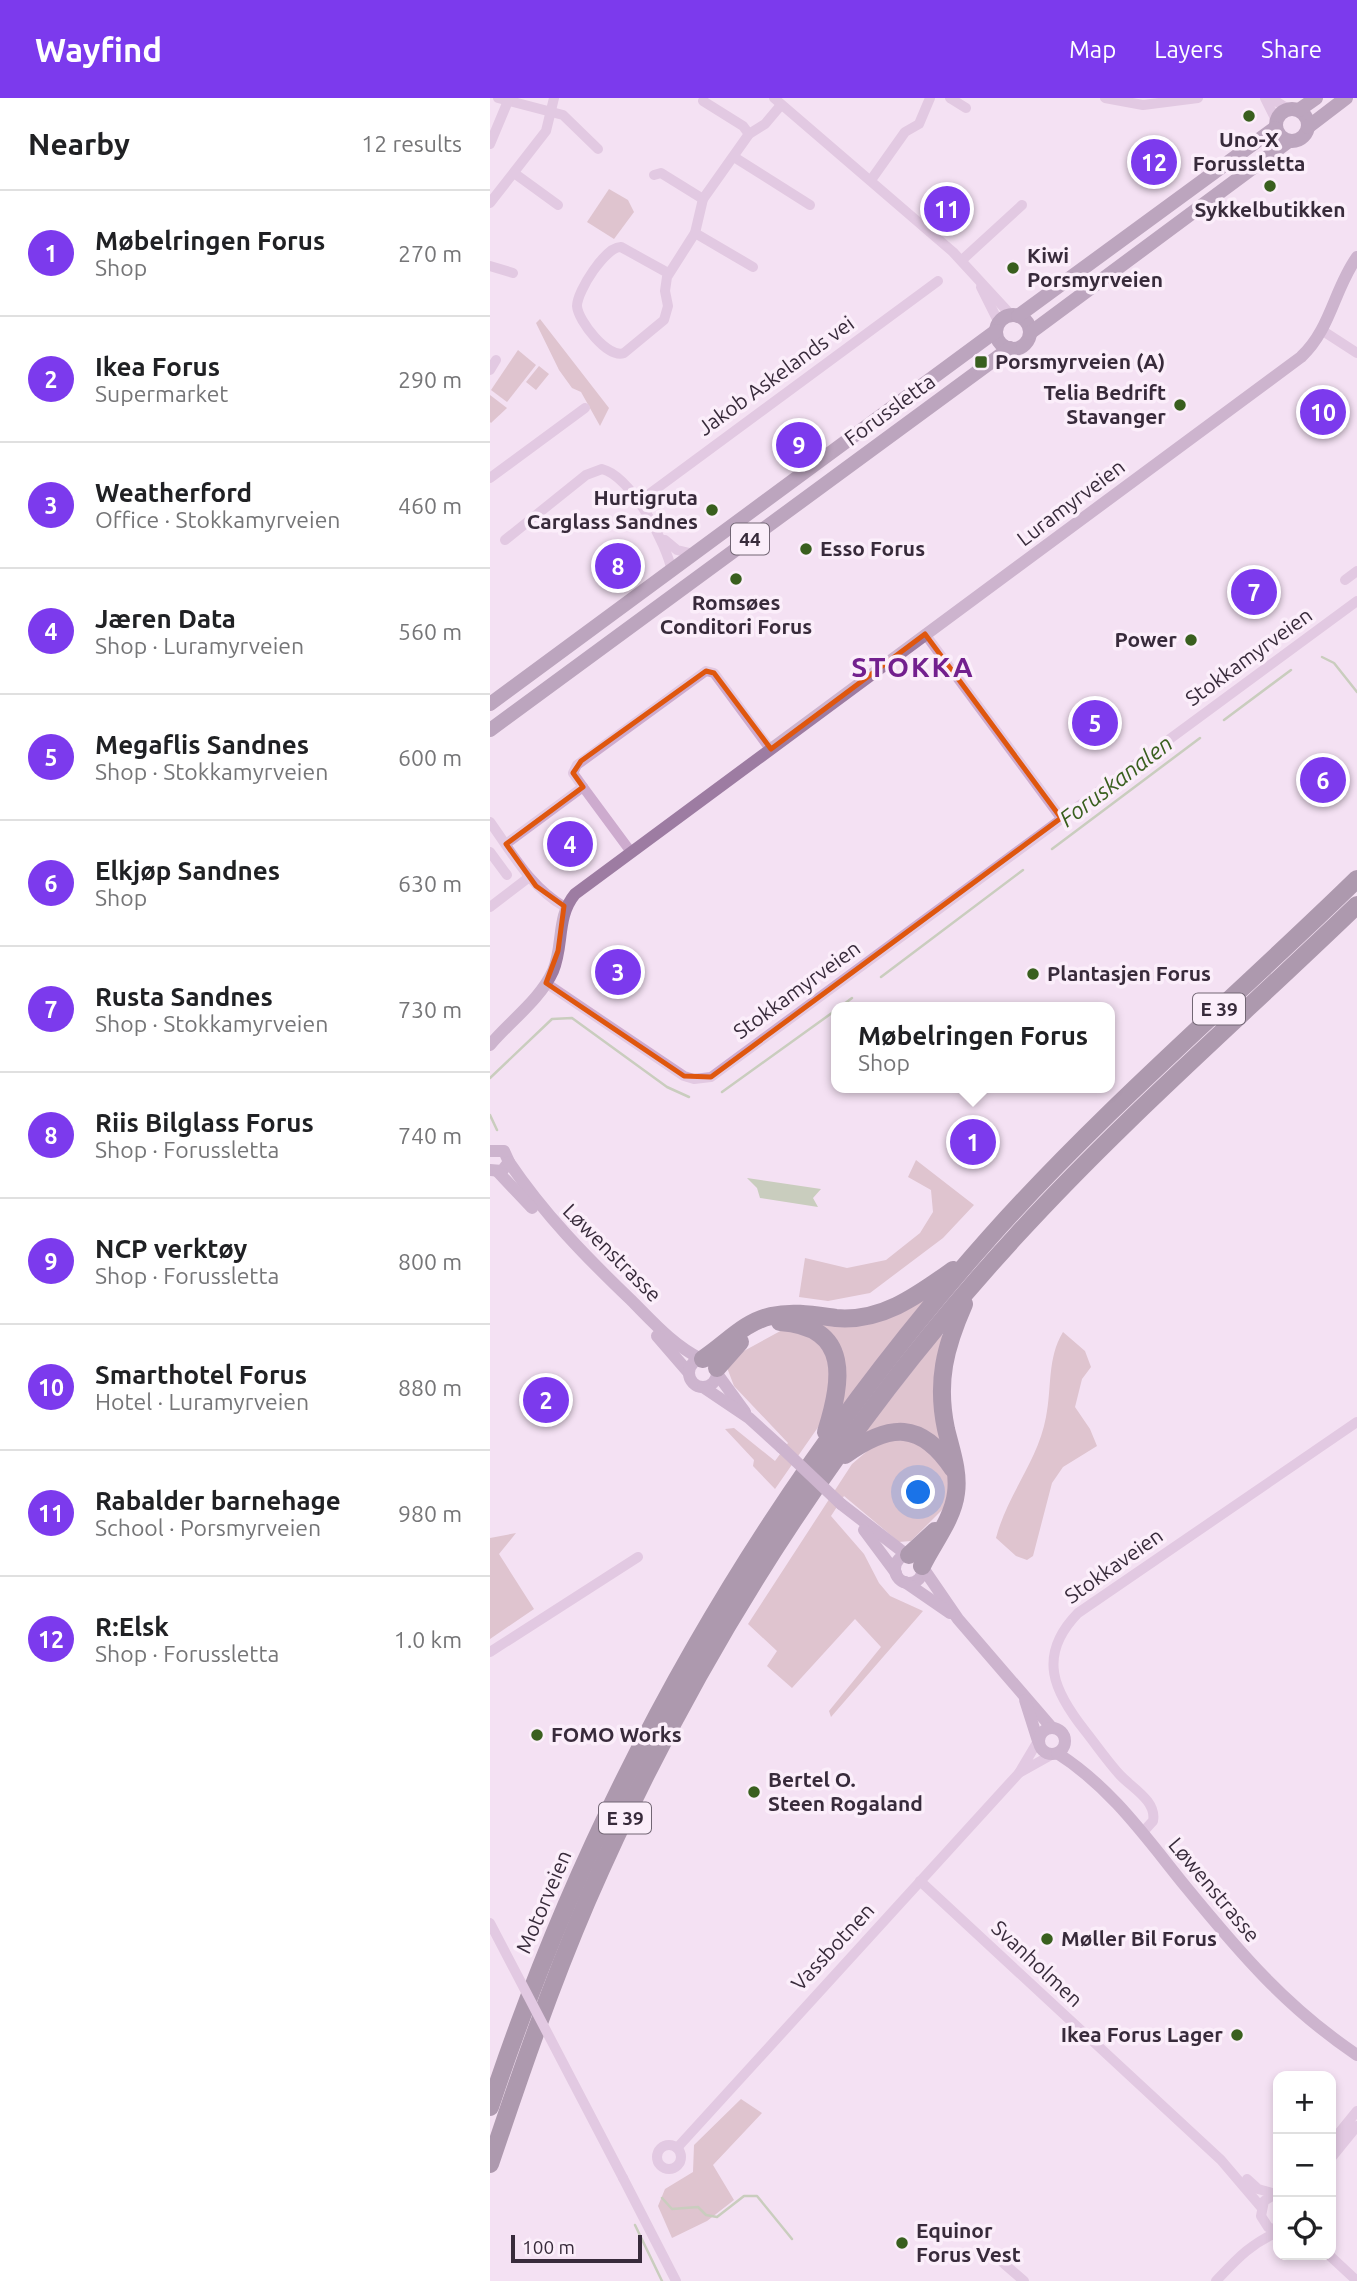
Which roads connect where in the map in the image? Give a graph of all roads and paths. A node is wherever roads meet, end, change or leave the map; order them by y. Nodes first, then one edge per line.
1 (554, 98) edge
2 (930, 98) edge
3 (950, 98) edge
4 (1104, 98) edge
5 (1198, 98) edge
6 (1265, 98) edge
7 (1271, 98) edge
8 (1316, 98) edge
9 (1346, 98) edge
10 (508, 100) edge
11 (704, 100) dead end
12 (778, 101) edge
13 (967, 108) dead end
14 (1294, 110) junction
15 (551, 111) junction
16 (1276, 124) junction
17 (1308, 127) junction
18 (749, 134) junction
19 (1289, 141) junction
20 (490, 144) edge
21 (598, 149) dead end
22 (734, 157) junction
23 (514, 173) junction
24 (653, 175) dead end
25 (871, 180) junction
26 (703, 199) junction
27 (490, 203) edge
28 (558, 205) dead end
29 (810, 205) dead end
30 (1022, 205) dead end
31 (695, 233) junction
32 (1357, 257) edge
33 (962, 260) junction
34 (490, 265) edge
35 (753, 267) dead end
36 (513, 273) dead end
37 (668, 273) junction
38 (938, 281) dead end
39 (1006, 321) junction
40 (1323, 331) junction
41 (1030, 333) junction
42 (1010, 348) junction
43 (1357, 353) edge
44 (496, 360) dead end
45 (490, 370) edge
46 (585, 408) dead end
47 (490, 478) edge
48 (637, 503) junction
49 (662, 537) junction
50 (505, 540) dead end
51 (695, 555) junction
52 (1357, 571) edge
53 (672, 572) junction
54 (1345, 580) dead end
55 (1357, 601) edge
56 (925, 634) junction
57 (490, 704) edge
58 (490, 730) edge
59 (770, 749) junction
60 (583, 788) junction
61 (1061, 818) junction
62 (490, 822) edge
63 (506, 844) junction
64 (490, 852) edge
65 (631, 852) junction
66 (507, 875) dead end
67 (528, 878) junction
68 (1357, 879) edge
69 (1357, 905) edge
70 (490, 907) edge
71 (565, 907) junction
72 (546, 983) junction
73 (493, 1040) edge
74 (490, 1138) edge
75 (495, 1150) edge
76 (509, 1162) junction
77 (493, 1173) edge
78 (971, 1259) junction
79 (976, 1280) junction
80 (710, 1365) junction
81 (689, 1373) junction
82 (704, 1387) junction
83 (749, 1418) junction
84 (1357, 1422) edge
85 (821, 1447) junction
86 (831, 1465) junction
87 (955, 1472) junction
88 (843, 1506) junction
89 (638, 1558) dead end
90 (915, 1561) junction
91 (900, 1577) junction
92 (958, 1619) junction
93 (490, 1652) edge
94 (1024, 1697) junction
95 (1052, 1728) junction
96 (1064, 1737) junction
97 (1038, 1741) junction
98 (1055, 1754) junction
99 (1019, 1773) junction
100 (1089, 1775) junction
101 (1142, 1833) junction
102 (920, 1881) junction
103 (490, 1923) edge
104 (1316, 2025) junction
105 (1357, 2044) edge
106 (1357, 2055) edge
107 (490, 2107) edge
108 (1357, 2111) edge
109 (1357, 2126) edge
110 (1336, 2137) edge
111 (677, 2148) dead end
112 (1336, 2152) edge
113 (1221, 2160) junction
114 (490, 2164) edge
115 (1273, 2192) edge
116 (1273, 2197) edge
117 (1261, 2211) junction
118 (1273, 2229) edge
119 (1273, 2234) edge
120 (1245, 2250) junction
121 (1325, 2260) edge
122 (1334, 2260) edge
123 (1002, 2262) dead end
124 (676, 2281) edge
125 (1024, 2281) edge
126 (1216, 2281) edge
127 (1348, 2281) edge
128 (1357, 2281) edge

1 - 15 street
2 - 25 street
3 - 13 street
4 - 5 street
6 - 16 street
7 - 14 street
8 - 14 main road, Forussletta / 44
9 - 17 main road, 44
10 - 15 street
10 - 20 street
11 - 18 street
12 - 18 street
12 - 25 street
14 - 16 main road, Forussletta / 44
14 - 17 main road
15 - 21 street
15 - 23 street
16 - 19 main road
16 - 39 main road, Forussletta / 44
17 - 19 main road, 44
18 - 22 street
19 - 41 main road, 44
22 - 26 street
22 - 29 street
23 - 27 street
23 - 28 street
24 - 26 street
25 - 33 street
26 - 31 street
30 - 33 street
31 - 35 street
31 - 37 street
32 - 40 main road, Luramyrveien
33 - 39 street
34 - 36 street
37 - 37 street
38 - 48 street, Jakob Askelands vei
39 - 41 main road
39 - 42 main road
39 - 51 main road, Forussletta / 44
40 - 43 street
40 - 56 main road, Luramyrveien
41 - 42 main road, 44
42 - 58 main road, Forussletta / 44
44 - 45 street
46 - 47 street
48 - 49 street
48 - 50 street
49 - 51 street
49 - 53 street
51 - 53 main road, Forussletta / 44
52 - 54 street
53 - 57 main road, Forussletta / 44
55 - 61 street, Stokkamyrveien
56 - 59 main road, Luramyrveien
56 - 61 street
59 - 60 street
59 - 65 main road, Luramyrveien
60 - 63 street
60 - 65 street
61 - 72 street, Stokkamyrveien
62 - 63 street
63 - 67 street
64 - 66 street
65 - 71 main road, Luramyrveien
67 - 70 street
67 - 71 street
68 - 78 highway, E 39
69 - 79 highway, E 39
71 - 72 main road
72 - 73 main road
74 - 75 main road
75 - 76 main road, Løwenstrasse
76 - 77 main road
76 - 80 main road, Løwenstrasse
77 - 81 main road, Løwenstrasse
78 - 80 highway, E 39
78 - 85 highway, E 39
79 - 86 highway, E 39
79 - 87 highway, E 39
80 - 81 main road
80 - 82 main road
80 - 83 main road, Løwenstrasse
80 - 85 highway, E 39
81 - 82 main road
82 - 83 main road, Løwenstrasse
83 - 88 main road, Løwenstrasse, bridge
84 - 101 street, Stokkaveien
85 - 107 highway, Motorveien / E 39
86 - 87 highway, E 39
86 - 114 highway, E 39
87 - 90 highway, E 39
88 - 90 main road, Løwenstrasse
88 - 91 main road, Løwenstrasse
89 - 93 street
90 - 91 main road
90 - 91 main road
90 - 92 main road, Løwenstrasse
91 - 92 main road, Løwenstrasse
92 - 94 main road, Løwenstrasse
94 - 95 main road, Løwenstrasse
94 - 97 main road, Løwenstrasse
95 - 96 main road
95 - 97 main road
96 - 98 main road
96 - 100 main road, Løwenstrasse
97 - 98 main road
97 - 99 street, Vassbotnen
98 - 99 street, Vassbotnen
98 - 100 main road, Løwenstrasse
99 - 102 street, Vassbotnen
100 - 101 main road, Løwenstrasse
101 - 104 main road, Løwenstrasse
102 - 111 street, Vassbotnen
102 - 113 street, Svanholmen
103 - 124 street, bridge
104 - 105 main road, Løwenstrasse
104 - 106 main road, Løwenstrasse
108 - 110 street
109 - 112 street
113 - 115 street, Svanholmen
113 - 117 street, Svanholmen
116 - 117 street
117 - 118 street, Svanholmen
117 - 120 street
119 - 120 street
120 - 126 street
121 - 127 street
122 - 128 street
123 - 125 street

